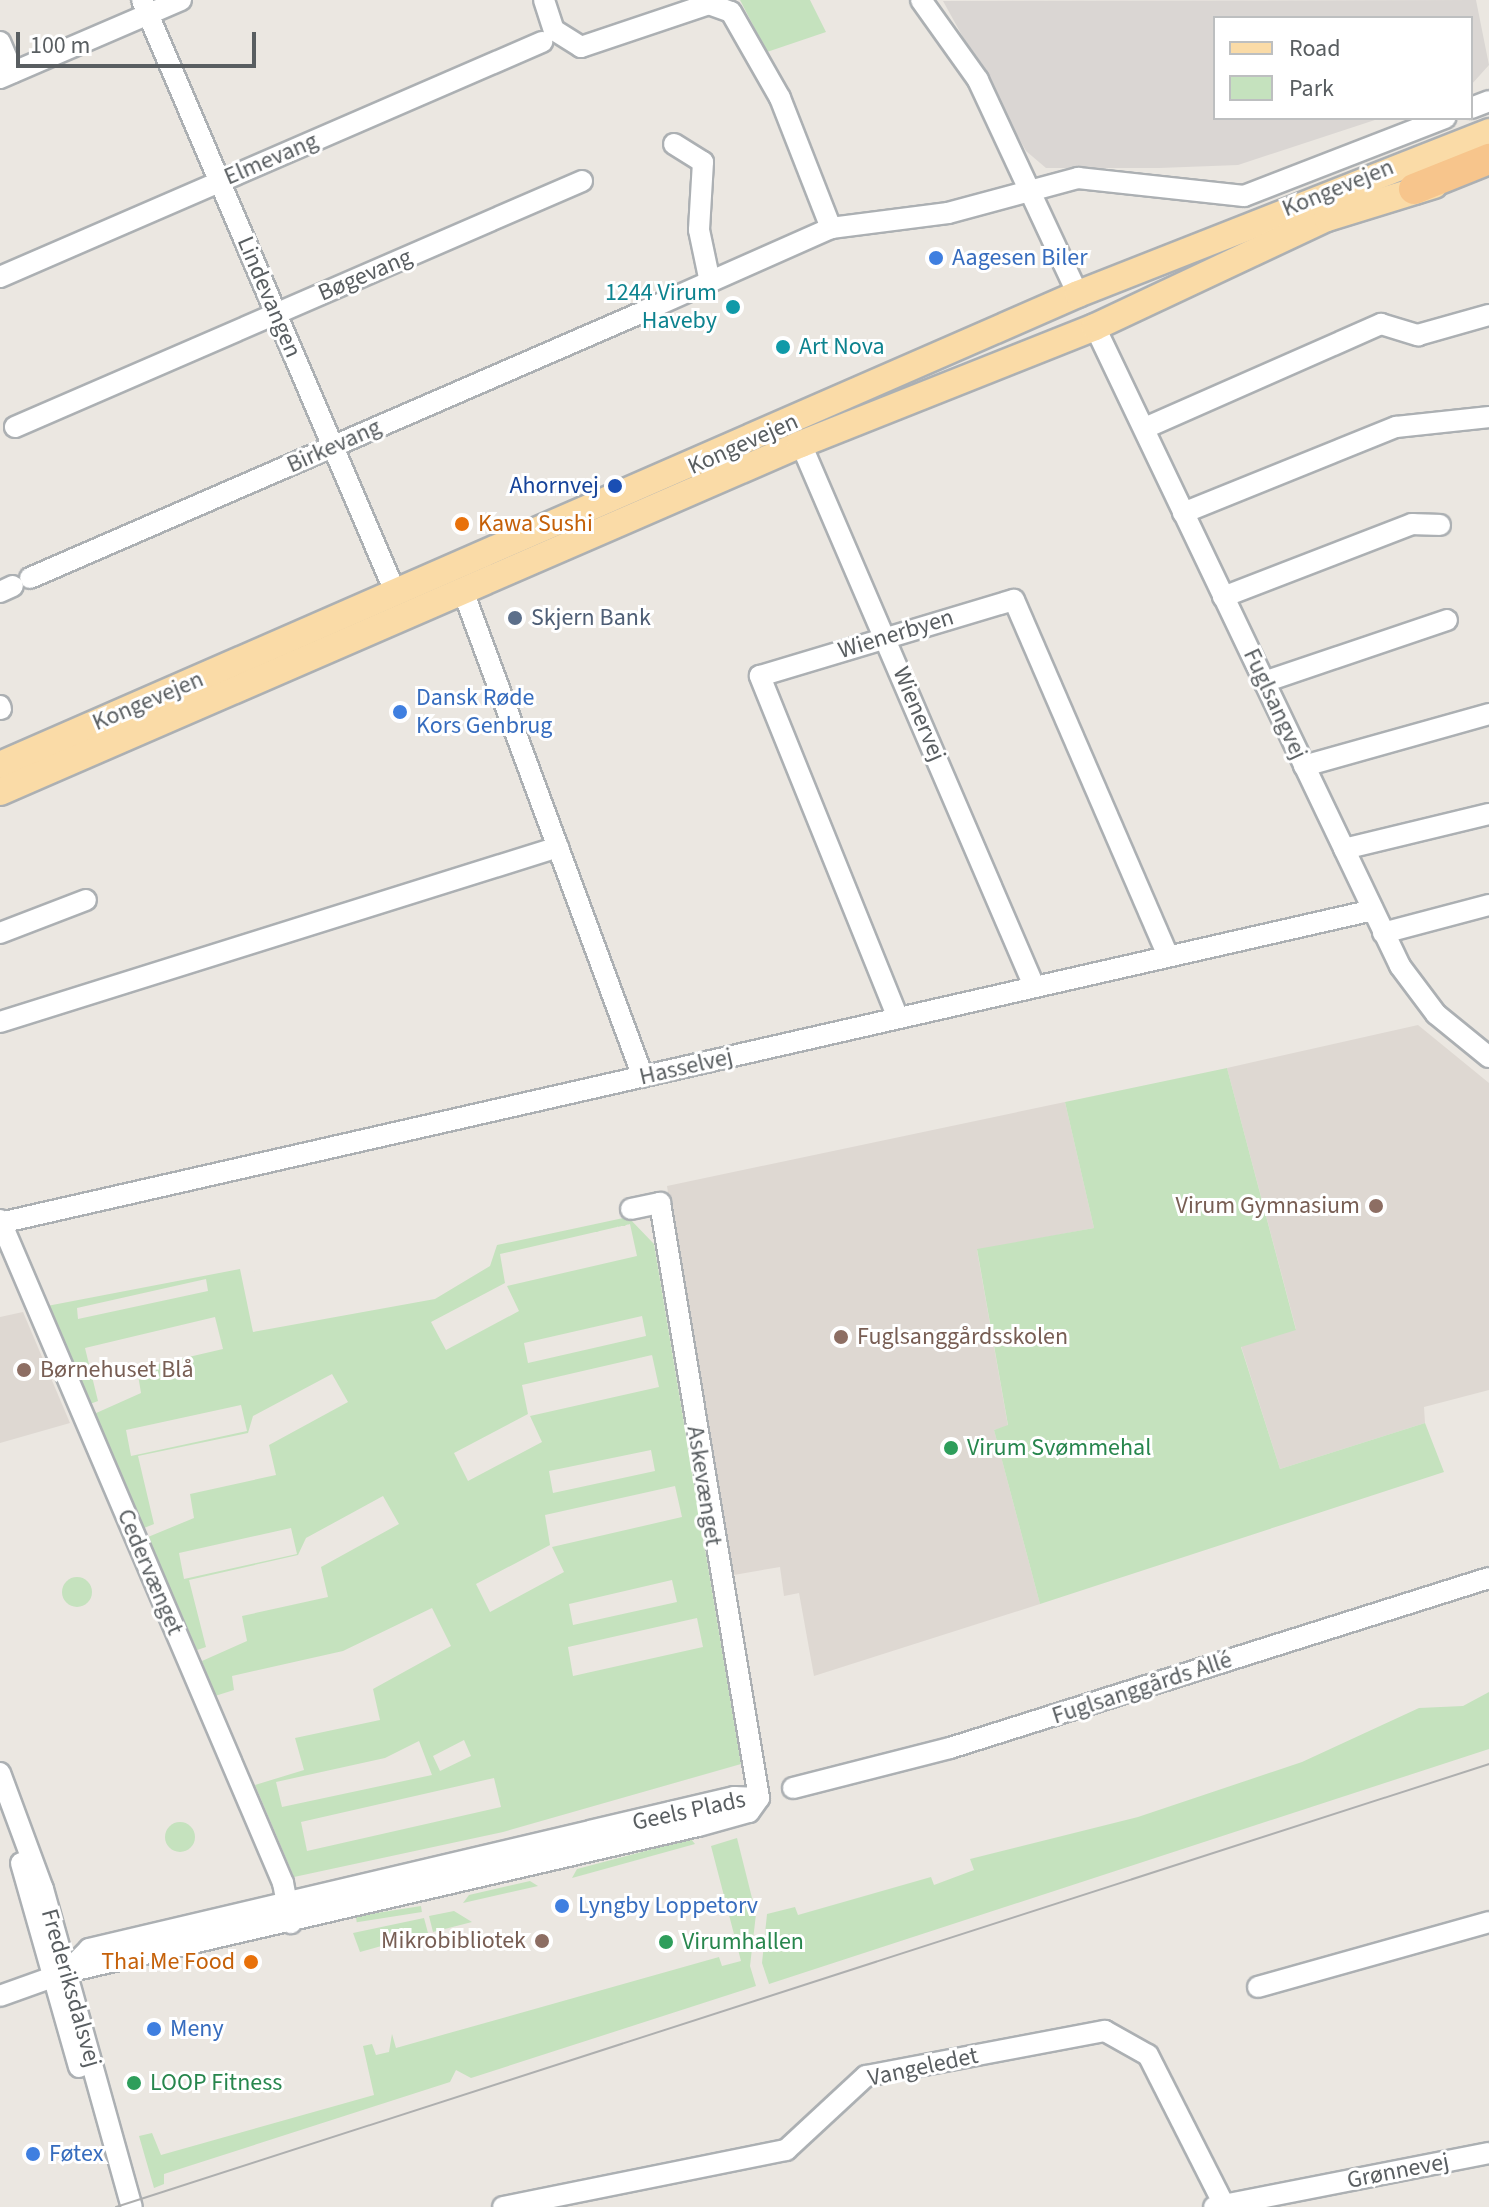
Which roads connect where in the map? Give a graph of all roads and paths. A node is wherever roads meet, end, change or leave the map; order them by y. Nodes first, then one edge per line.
1 (181, 0) edge
2 (544, 0) edge
3 (921, 0) edge
4 (144, 7) edge
5 (0, 42) edge
6 (542, 42) dead end
7 (6, 75) edge
8 (1440, 120) edge
9 (1489, 132) edge
10 (674, 144) dead end
11 (1489, 159) edge
12 (1489, 175) edge
13 (582, 181) dead end
14 (219, 182) junction
15 (1029, 186) junction
16 (1414, 189) junction
17 (831, 228) junction
18 (0, 277) edge
19 (710, 282) junction
20 (1078, 294) junction
21 (276, 314) junction
22 (1489, 315) edge
23 (1095, 327) junction
24 (1489, 417) edge
25 (15, 427) dead end
26 (1145, 428) junction
27 (801, 444) junction
28 (333, 446) junction
29 (1183, 513) junction
30 (1440, 525) dead end
31 (14, 585) edge
32 (463, 591) junction
33 (396, 594) junction
34 (1223, 597) junction
35 (1447, 620) dead end
36 (886, 636) junction
37 (1264, 682) junction
38 (1489, 714) edge
39 (0, 765) edge
40 (1304, 766) junction
41 (0, 792) edge
42 (1489, 814) edge
43 (558, 847) junction
44 (1344, 849) junction
45 (86, 900) dead end
46 (1489, 905) edge
47 (1373, 910) junction
48 (0, 933) edge
49 (1383, 933) junction
50 (1168, 956) junction
51 (1034, 986) junction
52 (898, 1018) junction
53 (0, 1022) edge
54 (1489, 1057) edge
55 (643, 1077) junction
56 (631, 1209) dead end
57 (0, 1222) edge
58 (1489, 1578) edge
59 (0, 1773) edge
60 (793, 1788) dead end
61 (759, 1798) joint
62 (0, 1803) edge
63 (289, 1913) junction
64 (1489, 1922) edge
65 (60, 1974) junction
66 (1258, 1987) dead end
67 (0, 1996) edge
68 (1489, 2153) edge
69 (1221, 2206) edge
70 (120, 2207) edge
71 (132, 2207) edge
72 (503, 2207) edge

1 - 4 street
2 - 17 street
3 - 15 street
4 - 7 street
4 - 14 street, Lindevangen
5 - 7 street
6 - 14 street, Elmevang
8 - 15 street, Kongevejen
9 - 20 main road, Kongevejen
10 - 19 street
11 - 16 highway
12 - 16 main road, Kongevejen
13 - 21 street, Bøgevang
14 - 18 street, Elmevang
14 - 21 street, Lindevangen
15 - 17 street, Kongevejen
15 - 20 street
16 - 23 main road, Kongevejen
17 - 19 street, Birkevang
19 - 28 street, Birkevang
20 - 33 main road, Kongevejen
21 - 25 street, Bøgevang
21 - 28 street, Lindevangen
22 - 26 street
23 - 26 street, Fuglsangvej
23 - 27 main road, Kongevejen
24 - 29 street
26 - 29 street, Fuglsangvej
27 - 32 main road, Kongevejen
27 - 36 street, Wienervej
28 - 31 street, Birkevang
28 - 33 street, Lindevangen
29 - 34 street, Fuglsangvej
30 - 34 street
32 - 41 main road, Kongevejen
32 - 43 street
33 - 39 main road, Kongevejen
34 - 37 street, Fuglsangvej
35 - 37 street
36 - 50 street, Wienerbyen
36 - 51 street, Wienervej
36 - 52 street, Wienerbyen
37 - 40 street, Fuglsangvej
38 - 40 street
40 - 44 street, Fuglsangvej
42 - 44 street
43 - 53 street
43 - 55 street
44 - 47 street, Fuglsangvej
45 - 48 street
46 - 49 street
47 - 49 street, Fuglsangvej
47 - 50 street, Hasselvej
49 - 54 street, Fuglsangvej
50 - 51 street, Hasselvej
51 - 52 street, Hasselvej
52 - 55 street, Hasselvej
55 - 57 street, Hasselvej
56 - 61 street, Askevænget
57 - 63 street, Cedervænget
58 - 60 street, Fuglsanggårds Allé
59 - 65 street, Frederiksdalsvej
61 - 63 street, Geels Plads
62 - 65 street, Frederiksdalsvej
63 - 65 street, Geels Plads
64 - 66 street
65 - 67 street, Geels Plads
65 - 70 street, Frederiksdalsvej
65 - 71 street, Frederiksdalsvej
68 - 69 street, Grønnevej
69 - 72 street, Vangeledet

